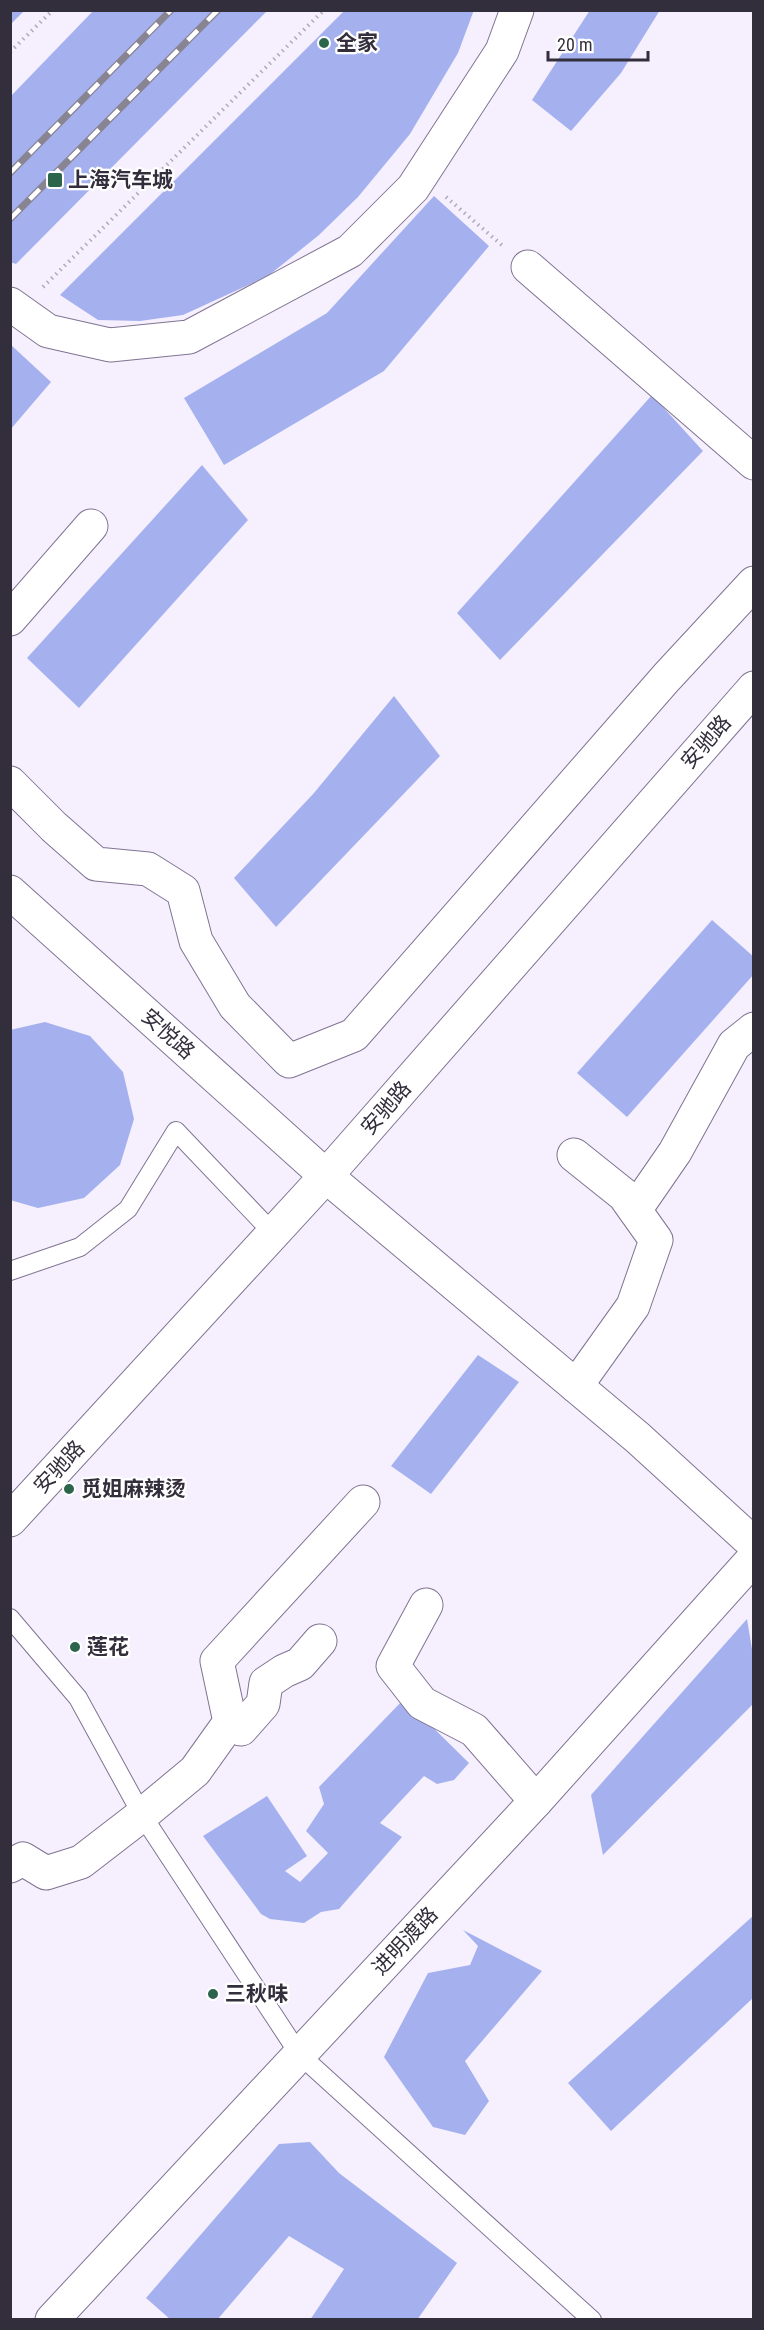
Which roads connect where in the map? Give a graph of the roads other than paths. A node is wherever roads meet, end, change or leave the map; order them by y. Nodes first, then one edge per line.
1 (517, 10) edge
2 (528, 267) road end
3 (13, 308) edge
4 (753, 463) edge
5 (91, 526) dead end
6 (753, 584) edge
7 (10, 619) edge
8 (753, 687) edge
9 (10, 783) edge
10 (10, 892) edge
11 (753, 1029) edge
12 (574, 1155) dead end
13 (326, 1176) junction
14 (635, 1210) junction
15 (274, 1234) junction
16 (10, 1271) edge
17 (576, 1386) junction
18 (363, 1502) dead end
19 (10, 1520) edge
20 (753, 1544) edge
21 (753, 1558) edge
22 (426, 1605) dead end
23 (10, 1618) edge
24 (320, 1641) dead end
25 (230, 1722) junction
26 (536, 1801) junction
27 (142, 1815) junction
28 (10, 1866) edge
29 (299, 2054) junction
30 (52, 2319) edge
31 (592, 2319) edge

1 - 3 street
2 - 4 street
5 - 7 street
6 - 9 street
8 - 13 street, 安驰路
10 - 13 street, 安悦路
11 - 14 street
12 - 14 street
13 - 15 street, 安驰路
13 - 17 street, 安悦路
14 - 17 street
15 - 16 lane
15 - 19 street, 安驰路
17 - 20 street, 安悦路
18 - 25 street
21 - 26 street, 进明渡路
22 - 26 street
23 - 27 lane
24 - 25 street
25 - 27 street
26 - 29 street, 进明渡路
27 - 28 street
27 - 29 lane
29 - 30 street, 进明渡路
29 - 31 lane

